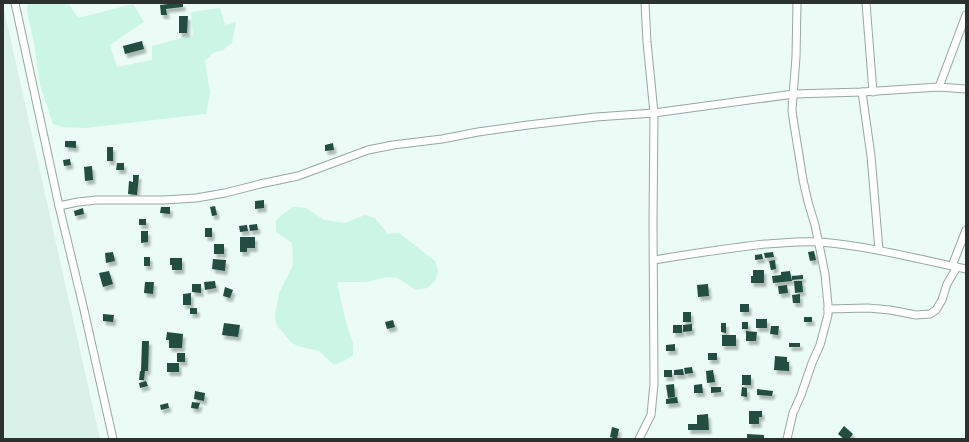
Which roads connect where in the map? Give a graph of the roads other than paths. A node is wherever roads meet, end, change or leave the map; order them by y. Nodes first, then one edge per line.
1 (15, 3) edge
2 (645, 3) edge
3 (797, 3) edge
4 (866, 3) edge
5 (966, 15) edge
6 (939, 87) junction
7 (966, 90) edge
8 (862, 92) junction
9 (873, 92) junction
10 (794, 94) junction
11 (654, 113) junction
12 (59, 206) junction
13 (966, 230) edge
14 (819, 242) junction
15 (879, 250) junction
16 (654, 260) junction
17 (955, 267) junction
18 (966, 270) edge
19 (828, 309) junction
20 (113, 439) edge
21 (639, 439) edge
22 (787, 439) edge

1 - 12 street
2 - 11 street
3 - 10 street
4 - 9 street
5 - 6 street
6 - 7 street
6 - 9 street
8 - 9 street
8 - 10 street
8 - 15 street
10 - 11 street
10 - 14 street
11 - 12 street
11 - 16 street
12 - 20 street
13 - 17 street
14 - 15 street
14 - 16 street
14 - 19 street
15 - 17 street
16 - 21 street
17 - 18 street
17 - 19 street
19 - 22 street

